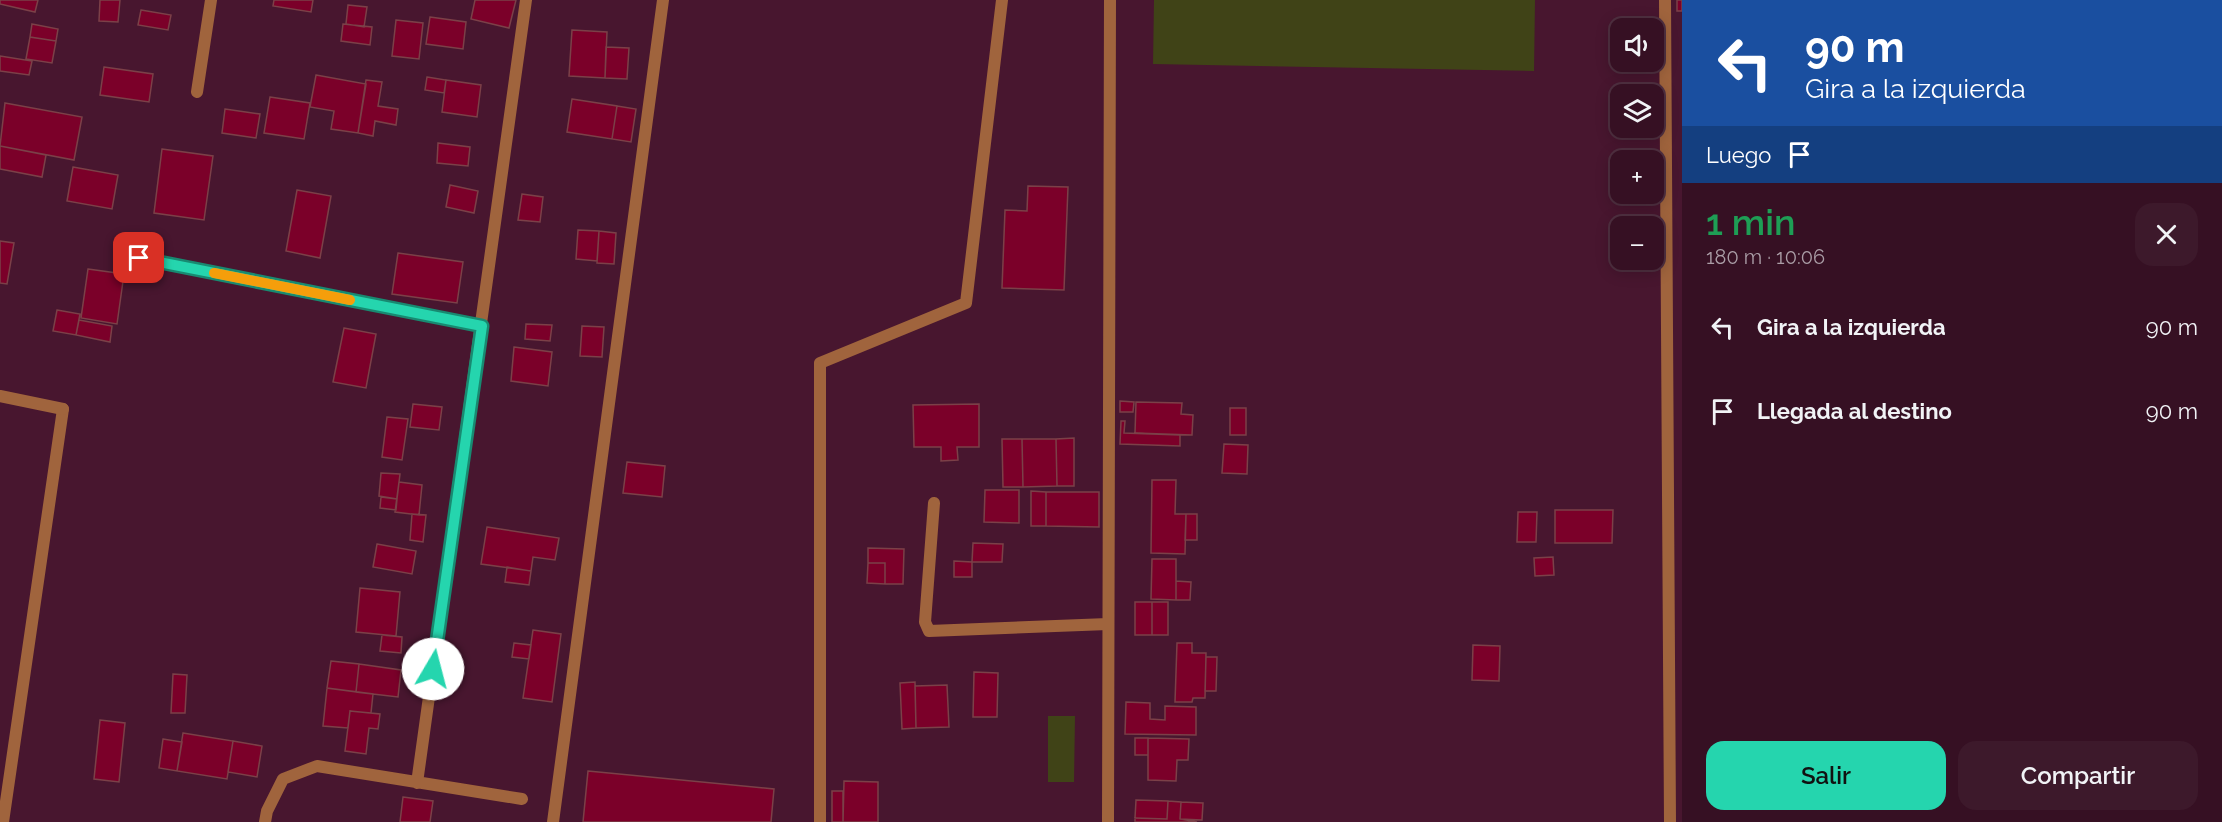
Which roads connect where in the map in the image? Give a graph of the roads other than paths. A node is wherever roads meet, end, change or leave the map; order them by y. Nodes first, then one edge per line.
1 (211, 0) edge
2 (526, 0) edge
3 (663, 0) edge
4 (1002, 0) edge
5 (1110, 0) edge
6 (1665, 0) edge
7 (196, 92) dead end
8 (139, 258) dead end
9 (482, 326) junction
10 (0, 396) edge
11 (934, 503) dead end
12 (1108, 624) junction
13 (417, 783) junction
14 (522, 799) dead end
15 (3, 822) edge
16 (265, 822) edge
17 (553, 822) edge
18 (819, 822) edge
19 (1108, 822) edge
20 (1670, 822) edge

1 - 7 street
2 - 9 street
3 - 17 street
4 - 18 street
5 - 12 street
6 - 20 street
8 - 9 street
9 - 13 street
10 - 15 street
11 - 12 street
12 - 19 street
13 - 14 street
13 - 16 street

